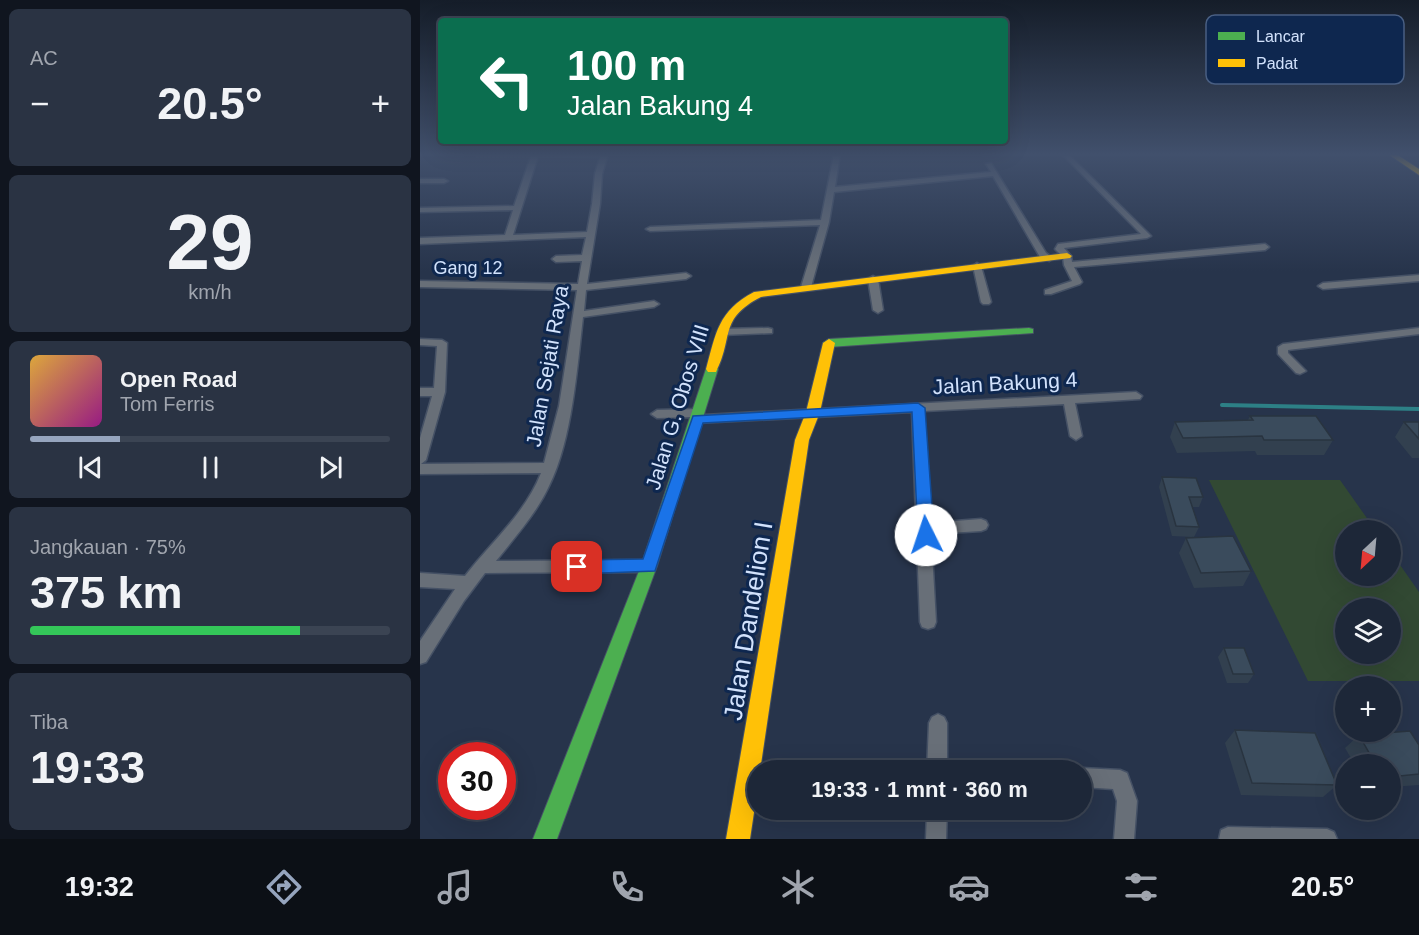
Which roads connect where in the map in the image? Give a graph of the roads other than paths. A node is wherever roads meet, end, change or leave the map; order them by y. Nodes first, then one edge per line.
1 (521, 193) edge
2 (597, 193) edge
3 (830, 193) edge
4 (1007, 193) edge
5 (1104, 193) edge
6 (518, 208) junction
7 (420, 210) edge
8 (664, 216) dead end
9 (825, 222) junction
10 (589, 234) junction
11 (508, 237) junction
12 (420, 241) edge
13 (1264, 247) dead end
14 (585, 258) junction
15 (1049, 258) junction
16 (556, 259) dead end
17 (1067, 261) junction
18 (977, 266) junction
19 (686, 276) dead end
20 (1419, 278) edge
21 (873, 279) junction
22 (420, 284) edge
23 (1323, 286) dead end
24 (584, 287) junction
25 (807, 287) junction
26 (1048, 292) dead end
27 (986, 302) dead end
28 (654, 304) dead end
29 (878, 310) dead end
30 (580, 314) junction
31 (768, 331) dead end
32 (1029, 331) dead end
33 (1419, 331) edge
34 (722, 332) junction
35 (420, 342) edge
36 (1300, 371) dead end
37 (420, 392) edge
38 (439, 392) junction
39 (1136, 396) dead end
40 (1069, 400) junction
41 (918, 408) junction
42 (813, 412) junction
43 (657, 414) dead end
44 (698, 416) junction
45 (1076, 436) dead end
46 (420, 460) edge
47 (550, 468) junction
48 (420, 469) edge
49 (981, 525) dead end
50 (926, 532) junction
51 (649, 566) junction
52 (481, 567) junction
53 (420, 580) edge
54 (468, 583) junction
55 (928, 622) dead end
56 (420, 656) edge
57 (938, 723) dead end
58 (937, 760) edge
59 (1092, 779) edge
60 (937, 820) edge
61 (1228, 837) dead end
62 (545, 839) edge
63 (738, 839) edge
64 (936, 839) edge
65 (1124, 839) edge
66 (1327, 839) edge

1 - 6 street
2 - 10 street, Jalan Sejati Raya
3 - 9 street
4 - 15 street
5 - 17 street
6 - 7 street
6 - 11 street
8 - 9 street
9 - 25 street
10 - 11 street
10 - 14 street, Jalan Sejati Raya
11 - 12 street
13 - 17 street
14 - 16 street
14 - 24 street, Jalan Sejati Raya
15 - 17 street, Jalan G. Obos VIII
15 - 18 street, Jalan G. Obos VIII
17 - 26 street
18 - 21 street, Jalan G. Obos VIII
18 - 27 street
19 - 24 street, Gang 12
20 - 23 street
21 - 25 street, Jalan G. Obos VIII
21 - 29 street
22 - 24 street, Gang 12
24 - 30 street, Jalan Sejati Raya
25 - 34 street, Jalan G. Obos VIII
28 - 30 street
30 - 47 street, Jalan Sejati Raya
31 - 34 street
32 - 42 street, Jalan Dandelion I
33 - 36 street
34 - 44 street, Jalan G. Obos VIII
35 - 38 street
37 - 38 street
38 - 46 street
39 - 40 street, Jalan Bakung 4
40 - 41 street, Jalan Bakung 4
40 - 45 street
41 - 42 street, Jalan Bakung 4
41 - 50 street
42 - 44 street, Jalan Bakung 4
42 - 63 street, Jalan Dandelion I
43 - 44 street, Jalan Bakung 4
44 - 51 street, Jalan G. Obos VIII
47 - 48 street
47 - 52 street, Jalan Sejati Raya
49 - 50 street
50 - 55 street
51 - 52 street
51 - 62 street, Jalan G. Obos VIII
52 - 54 street, Jalan Sejati Raya
53 - 54 street
54 - 56 street, Jalan Sejati Raya
57 - 58 street
59 - 65 street
60 - 64 street
61 - 66 street

